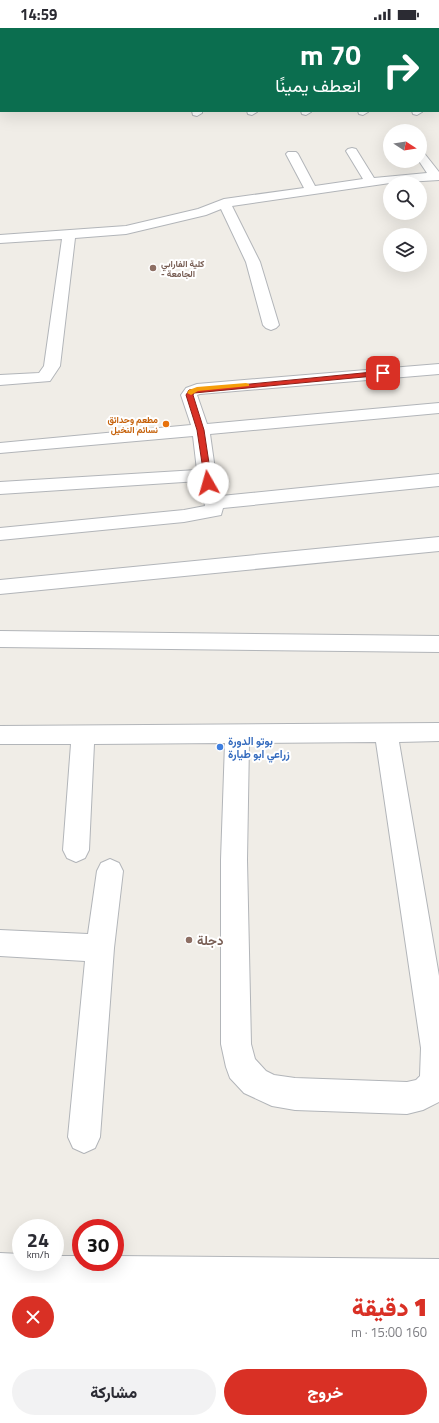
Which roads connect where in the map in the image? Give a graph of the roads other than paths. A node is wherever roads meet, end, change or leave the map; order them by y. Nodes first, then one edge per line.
1 (352, 151) dead end
2 (292, 154) dead end
3 (427, 164) edge
4 (437, 176) edge
5 (370, 182) junction
6 (312, 191) junction
7 (224, 204) junction
8 (69, 235) junction
9 (0, 239) edge
10 (271, 325) dead end
11 (439, 369) edge
12 (0, 380) edge
13 (439, 408) edge
14 (201, 430) junction
15 (0, 448) edge
16 (208, 475) junction
17 (439, 480) edge
18 (0, 488) edge
19 (214, 503) junction
20 (0, 534) edge
21 (439, 544) edge
22 (0, 587) edge
23 (0, 639) edge
24 (439, 644) edge
25 (386, 732) junction
26 (439, 732) edge
27 (237, 734) junction
28 (0, 735) edge
29 (83, 735) junction
30 (76, 850) dead end
31 (110, 871) dead end
32 (0, 943) edge
33 (100, 948) junction
34 (84, 1137) dead end
35 (0, 1270) edge
36 (45, 1278) edge
37 (423, 1278) edge
38 (227, 1279) edge

1 - 5 street
2 - 6 street
3 - 4 street
4 - 5 street
5 - 6 street
6 - 7 street
7 - 8 street
7 - 10 street
8 - 9 street
8 - 12 street
11 - 14 street
13 - 14 street
14 - 15 street
14 - 16 street
16 - 18 street
16 - 19 street
17 - 19 street
19 - 20 street
21 - 22 street
23 - 24 street
25 - 26 street
25 - 27 street
25 - 27 street
27 - 29 street
28 - 29 street
29 - 30 street
31 - 33 street
32 - 33 street
33 - 34 street
35 - 36 street
36 - 38 street
37 - 38 street

